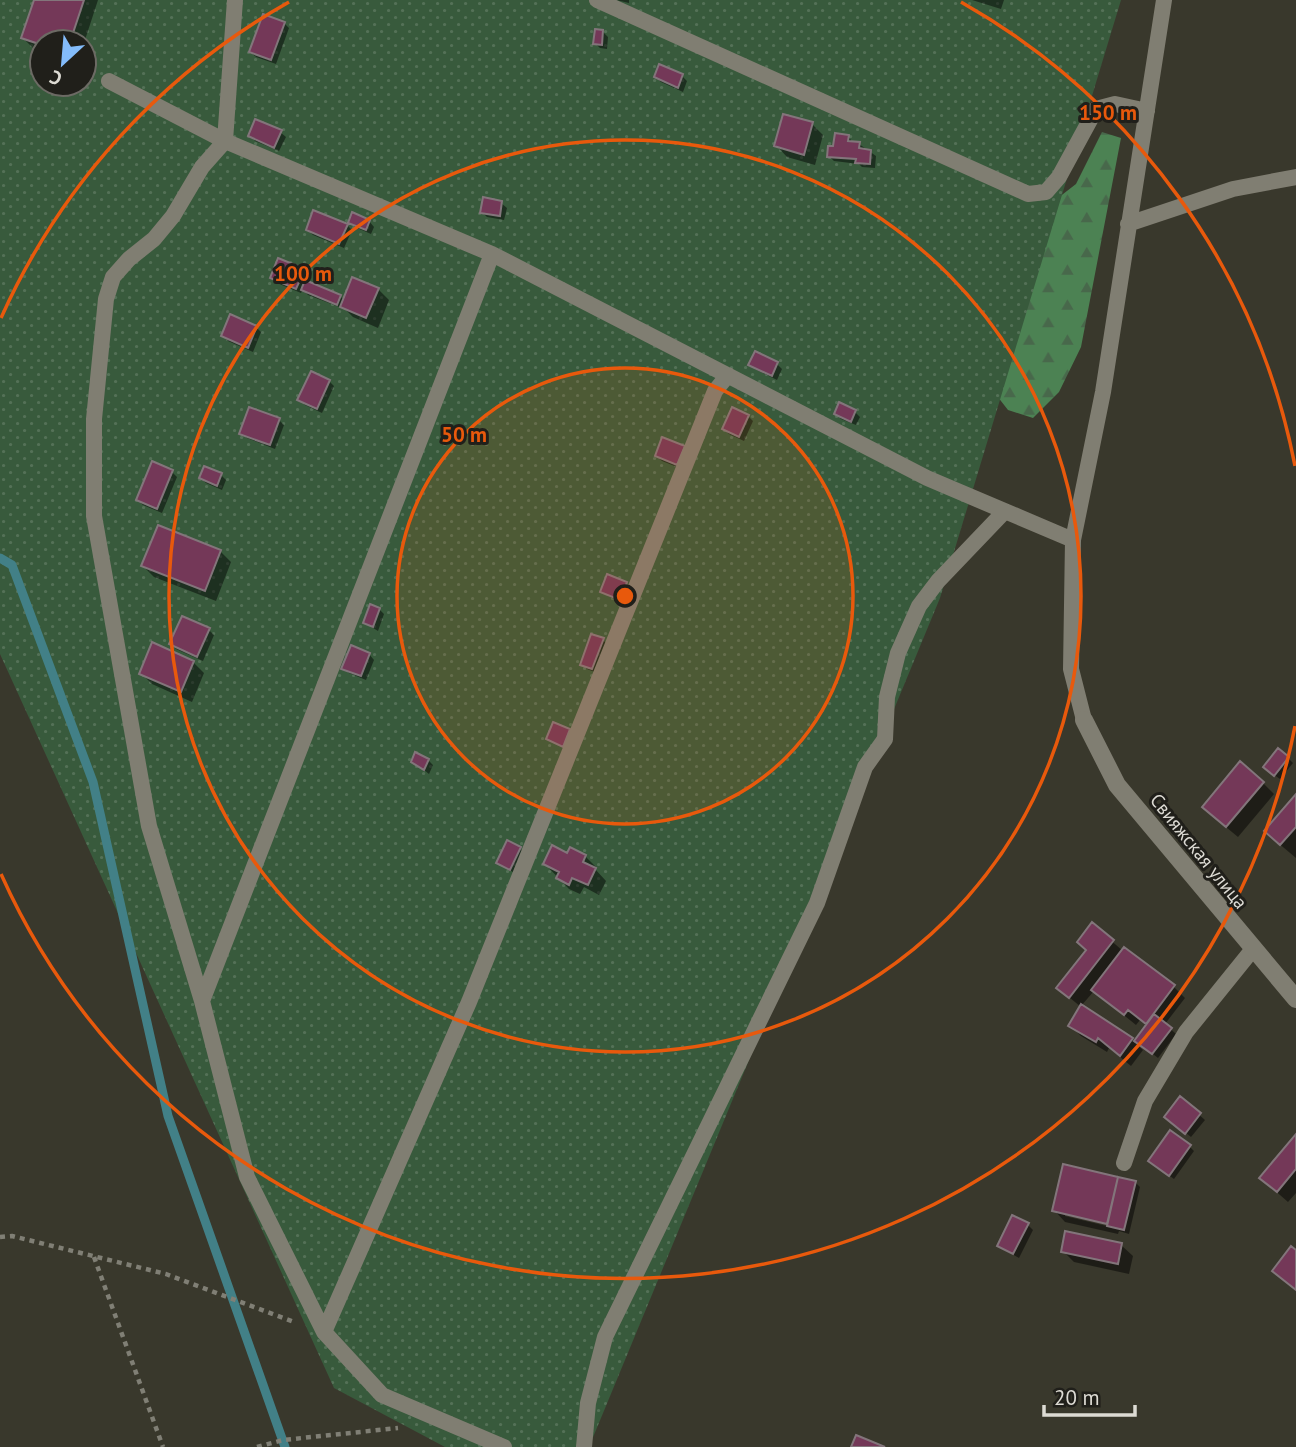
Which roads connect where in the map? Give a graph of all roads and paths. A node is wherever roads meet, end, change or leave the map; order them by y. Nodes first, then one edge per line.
1 (235, 0) edge
2 (597, 0) edge
3 (1164, 0) edge
4 (109, 81) dead end
5 (1147, 111) junction
6 (225, 141) junction
7 (1296, 177) edge
8 (1129, 224) junction
9 (492, 254) junction
10 (728, 375) junction
11 (1004, 512) junction
12 (1073, 540) junction
13 (1084, 720) joint
14 (1253, 948) junction
15 (1296, 999) edge
16 (202, 1001) junction
17 (1124, 1163) dead end
18 (0, 1237) edge
19 (94, 1256) junction
20 (324, 1332) junction
21 (405, 1427) dead end
22 (163, 1447) edge
23 (257, 1447) edge
24 (504, 1447) edge
25 (584, 1447) edge

1 - 6 lane
2 - 5 lane
3 - 5 lane
4 - 6 lane
5 - 8 lane
6 - 9 lane
6 - 16 lane
7 - 8 lane
8 - 12 lane
9 - 10 lane
9 - 16 lane
10 - 11 lane
10 - 20 lane
11 - 12 lane
11 - 25 lane
12 - 13 lane
13 - 14 street, Свияжская улица
14 - 15 street, Свияжская улица
14 - 17 lane
16 - 20 lane
18 - 19 path
19 - 20 path
19 - 22 path
20 - 24 lane
21 - 23 path

